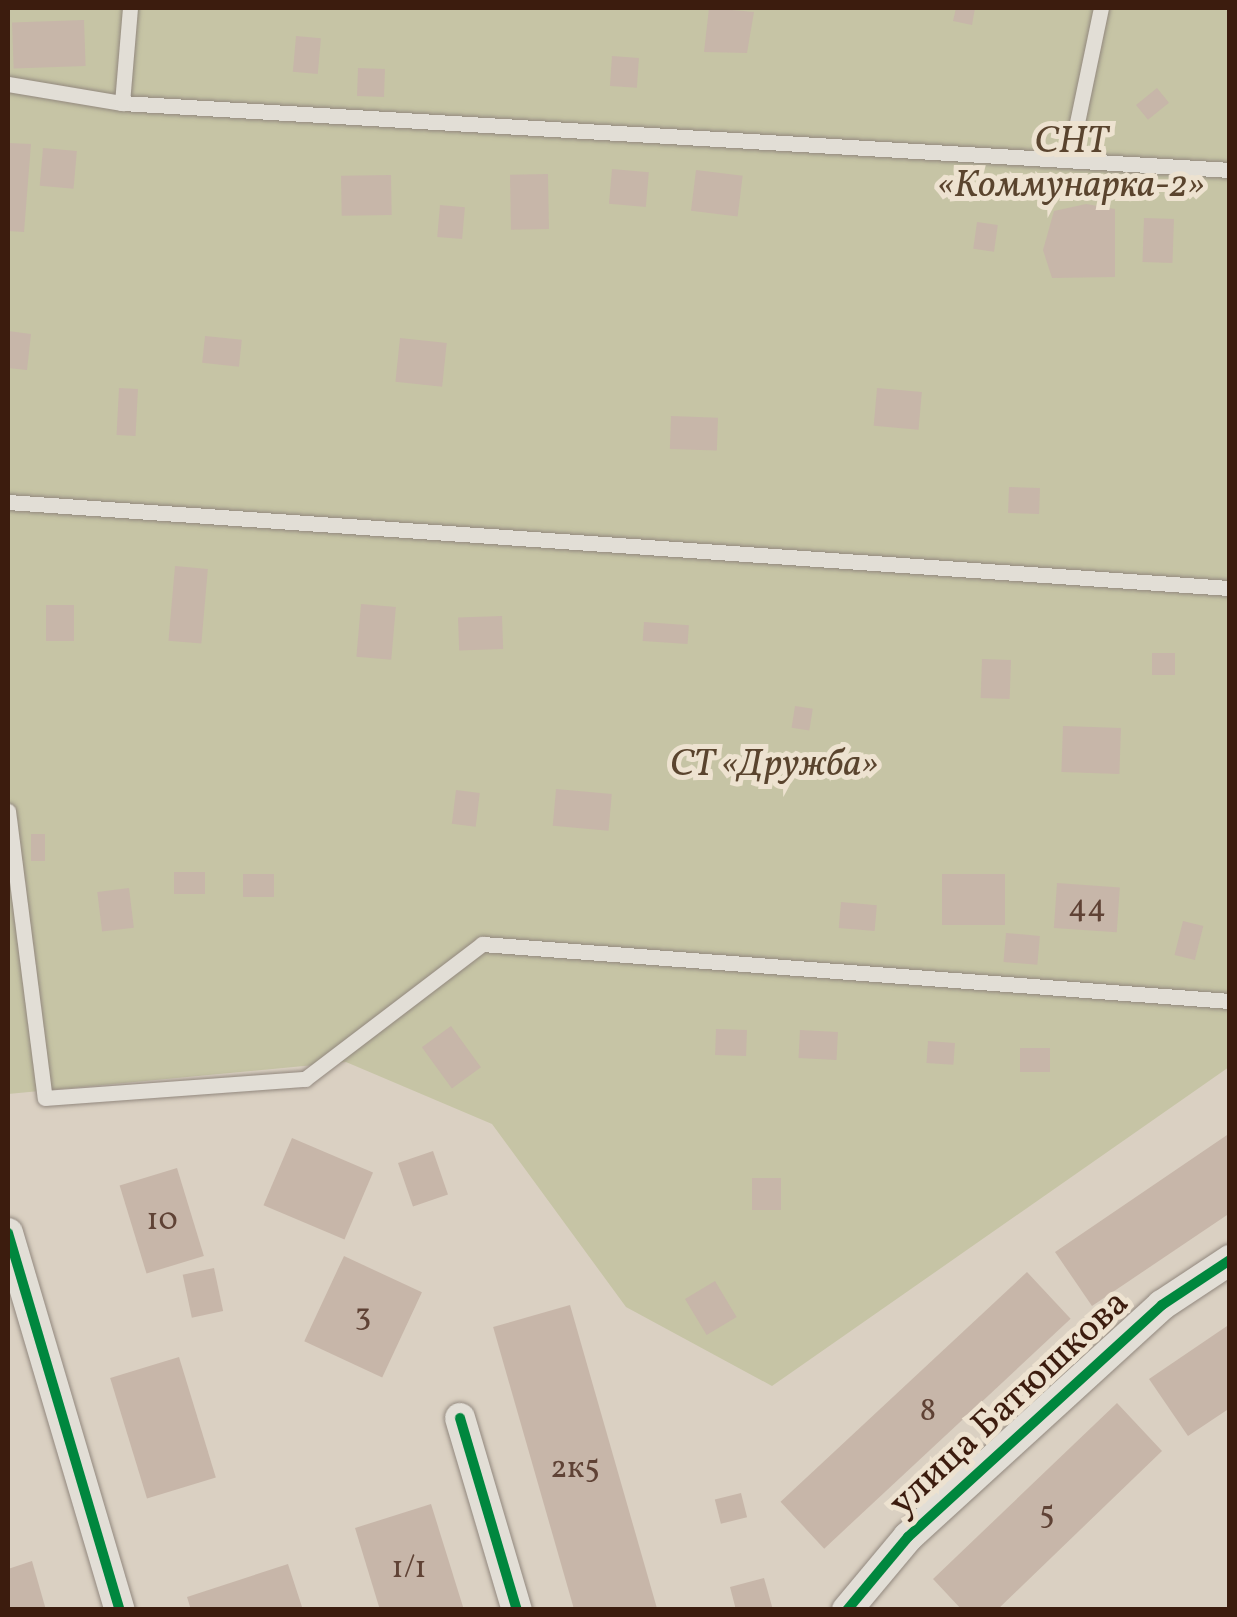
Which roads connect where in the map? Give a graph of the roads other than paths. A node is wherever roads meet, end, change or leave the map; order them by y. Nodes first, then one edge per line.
1 (130, 8) edge
2 (1101, 8) edge
3 (8, 84) edge
4 (122, 102) junction
5 (1070, 156) junction
6 (1230, 170) edge
7 (8, 502) edge
8 (1230, 588) edge
9 (8, 811) edge
10 (1230, 1001) edge
11 (8, 1233) edge
12 (1230, 1260) edge
13 (460, 1418) dead end
14 (120, 1610) edge
15 (517, 1610) edge
16 (847, 1610) edge

1 - 4 lane
2 - 5 lane
3 - 4 lane
4 - 5 lane
5 - 6 lane
7 - 8 lane
9 - 10 lane
11 - 14 street
12 - 16 street, улица Батюшкова
13 - 15 street

